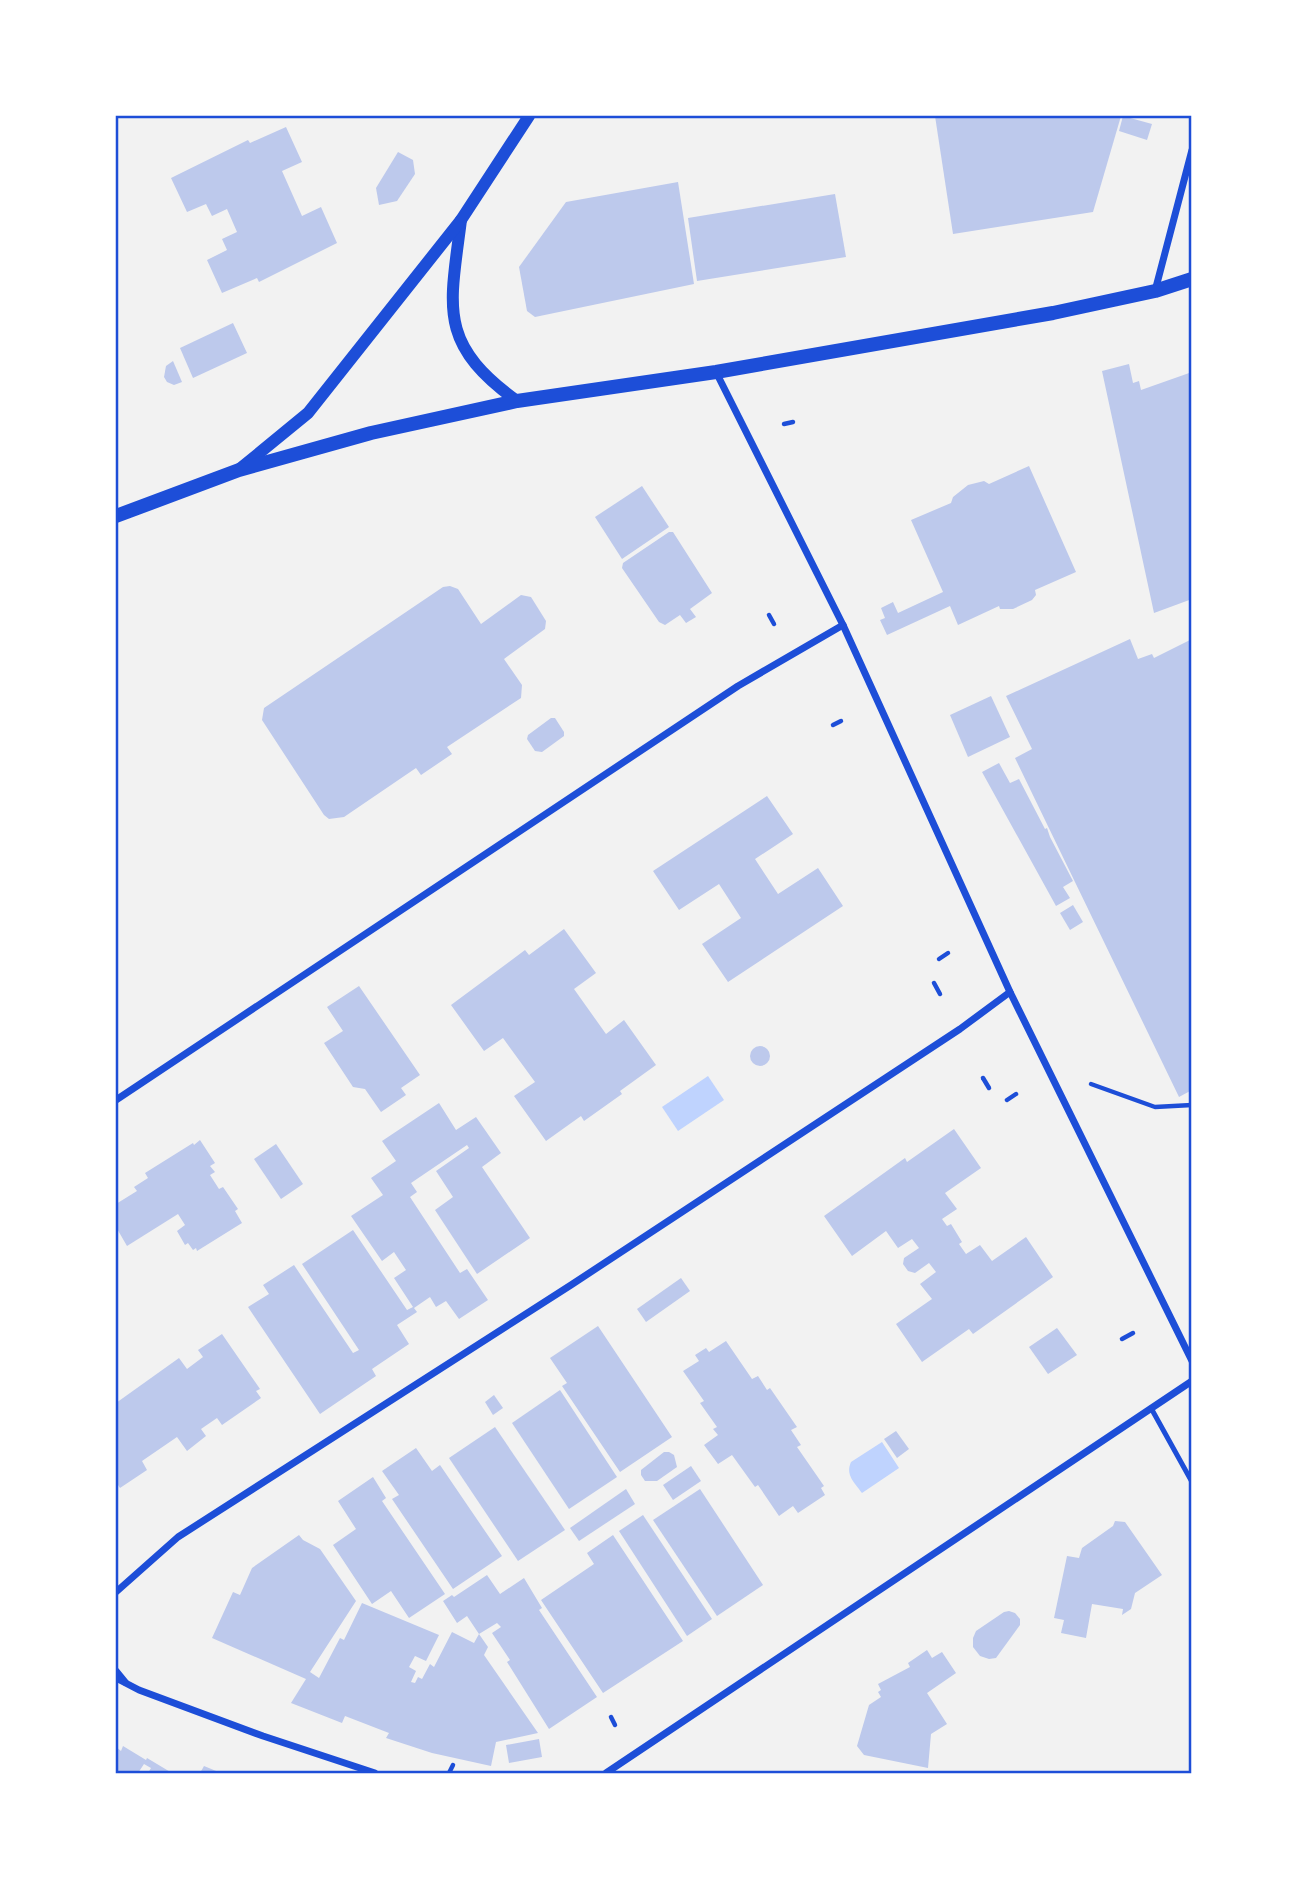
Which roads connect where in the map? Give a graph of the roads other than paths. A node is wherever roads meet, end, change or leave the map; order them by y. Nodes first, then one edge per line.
1 (529, 116) edge
2 (1192, 150) edge
3 (461, 220) junction
4 (1192, 279) edge
5 (1155, 291) junction
6 (716, 372) junction
7 (517, 401) junction
8 (239, 470) junction
9 (116, 516) edge
10 (844, 625) junction
11 (1010, 992) junction
12 (116, 1100) edge
13 (1192, 1361) edge
14 (1192, 1381) edge
15 (1151, 1408) junction
16 (1192, 1482) edge
17 (116, 1590) edge
18 (116, 1671) edge
19 (116, 1678) edge
20 (126, 1682) junction
21 (375, 1773) edge
22 (606, 1773) edge

1 - 3 street
2 - 5 street
3 - 7 street
3 - 8 street
4 - 5 main road
5 - 6 main road
6 - 7 main road
6 - 10 street
7 - 8 main road
8 - 9 main road
10 - 11 street
10 - 12 street
11 - 13 street
11 - 17 street
14 - 15 street
15 - 16 lane
15 - 22 street
18 - 20 street
19 - 20 street
20 - 21 street

